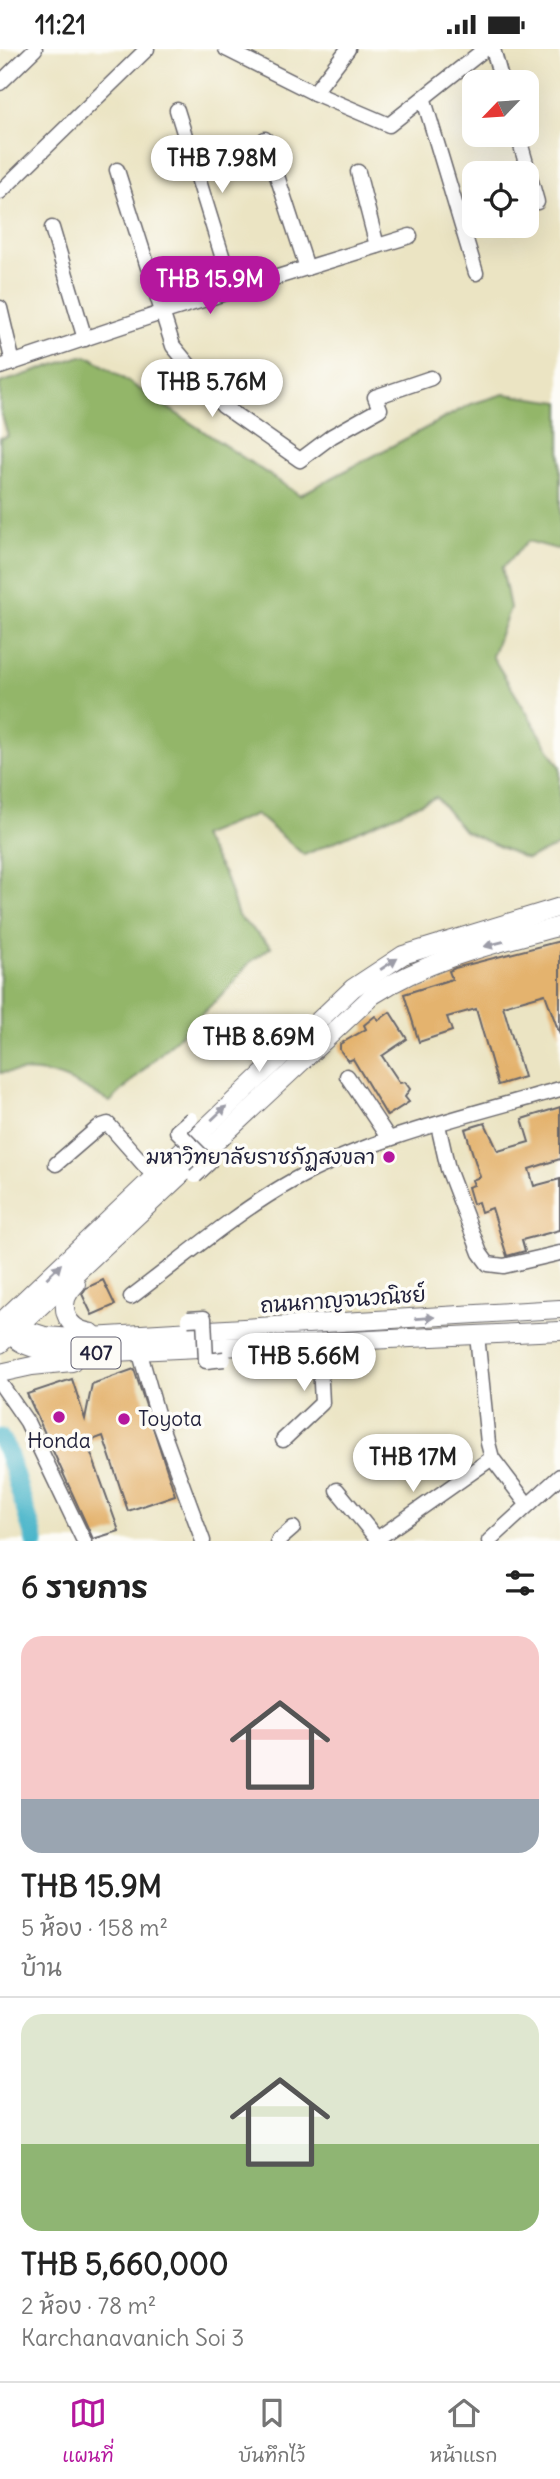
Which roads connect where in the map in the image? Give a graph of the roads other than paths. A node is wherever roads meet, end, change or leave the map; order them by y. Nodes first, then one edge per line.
1 (35, 49) edge
2 (147, 49) edge
3 (226, 49) edge
4 (348, 49) edge
5 (485, 49) edge
6 (493, 49) edge
7 (245, 53) edge
8 (499, 70) edge
9 (0, 83) edge
10 (314, 93) junction
11 (424, 100) junction
12 (177, 110) dead end
13 (265, 139) dead end
14 (117, 170) dead end
15 (358, 172) dead end
16 (0, 192) edge
17 (52, 228) dead end
18 (410, 236) dead end
19 (377, 246) junction
20 (307, 268) junction
21 (477, 273) dead end
22 (233, 291) junction
23 (0, 308) edge
24 (161, 313) junction
25 (85, 339) junction
26 (6, 365) edge
27 (431, 378) dead end
28 (560, 907) edge
29 (560, 926) edge
30 (347, 1076) dead end
31 (560, 1089) edge
32 (191, 1119) dead end
33 (438, 1125) junction
34 (389, 1139) junction
35 (56, 1164) dead end
36 (153, 1175) junction
37 (195, 1177) dead end
38 (147, 1207) junction
39 (560, 1254) edge
40 (131, 1297) dead end
41 (560, 1309) edge
42 (188, 1319) dead end
43 (6, 1329) edge
44 (560, 1331) edge
45 (113, 1335) junction
46 (477, 1335) junction
47 (319, 1344) junction
48 (187, 1351) junction
49 (141, 1357) junction
50 (223, 1359) dead end
51 (0, 1373) edge
52 (0, 1383) edge
53 (283, 1440) dead end
54 (492, 1458) junction
55 (560, 1476) edge
56 (337, 1490) dead end
57 (527, 1503) junction
58 (293, 1528) dead end
59 (377, 1540) edge
60 (84, 1541) edge
61 (204, 1541) edge
62 (278, 1541) edge
63 (489, 1541) edge

1 - 9 street
2 - 16 street
3 - 7 street
4 - 10 street
5 - 11 street
6 - 8 street
7 - 10 street
10 - 11 street
11 - 21 street
12 - 22 street
13 - 20 street
14 - 24 street
15 - 19 street
17 - 25 street
18 - 19 street
19 - 20 street
20 - 22 street
22 - 24 street
23 - 26 street
24 - 25 street
24 - 27 street
25 - 26 street
36 -> 28 main road
29 -> 38 main road
30 - 34 street
31 - 33 street
32 - 37 street, bridge
33 - 34 street
33 - 39 street
34 - 40 street
35 - 36 street
43 -> 36 main road
38 - 43 main road
38 - 45 main road
45 -> 41 main road, ถนนกาญจนวณิชย์ / 407
42 - 50 street, bridge
43 - 45 main road, ถนนกาญจนวณิชย์ / 407
43 - 48 main road, ถนนกาญจนวณิชย์ / 407
44 - 46 main road, ถนนกาญจนวณิชย์ / 407
46 - 47 main road, ถนนกาญจนวณิชย์ / 407
46 - 54 street
47 - 48 main road, ถนนกาญจนวณิชย์ / 407
47 - 53 street
48 - 49 main road
49 - 51 main road
49 - 61 street
52 - 60 street
54 - 57 street
54 - 59 street
55 - 57 street
56 - 59 street
57 - 63 street
58 - 62 street

